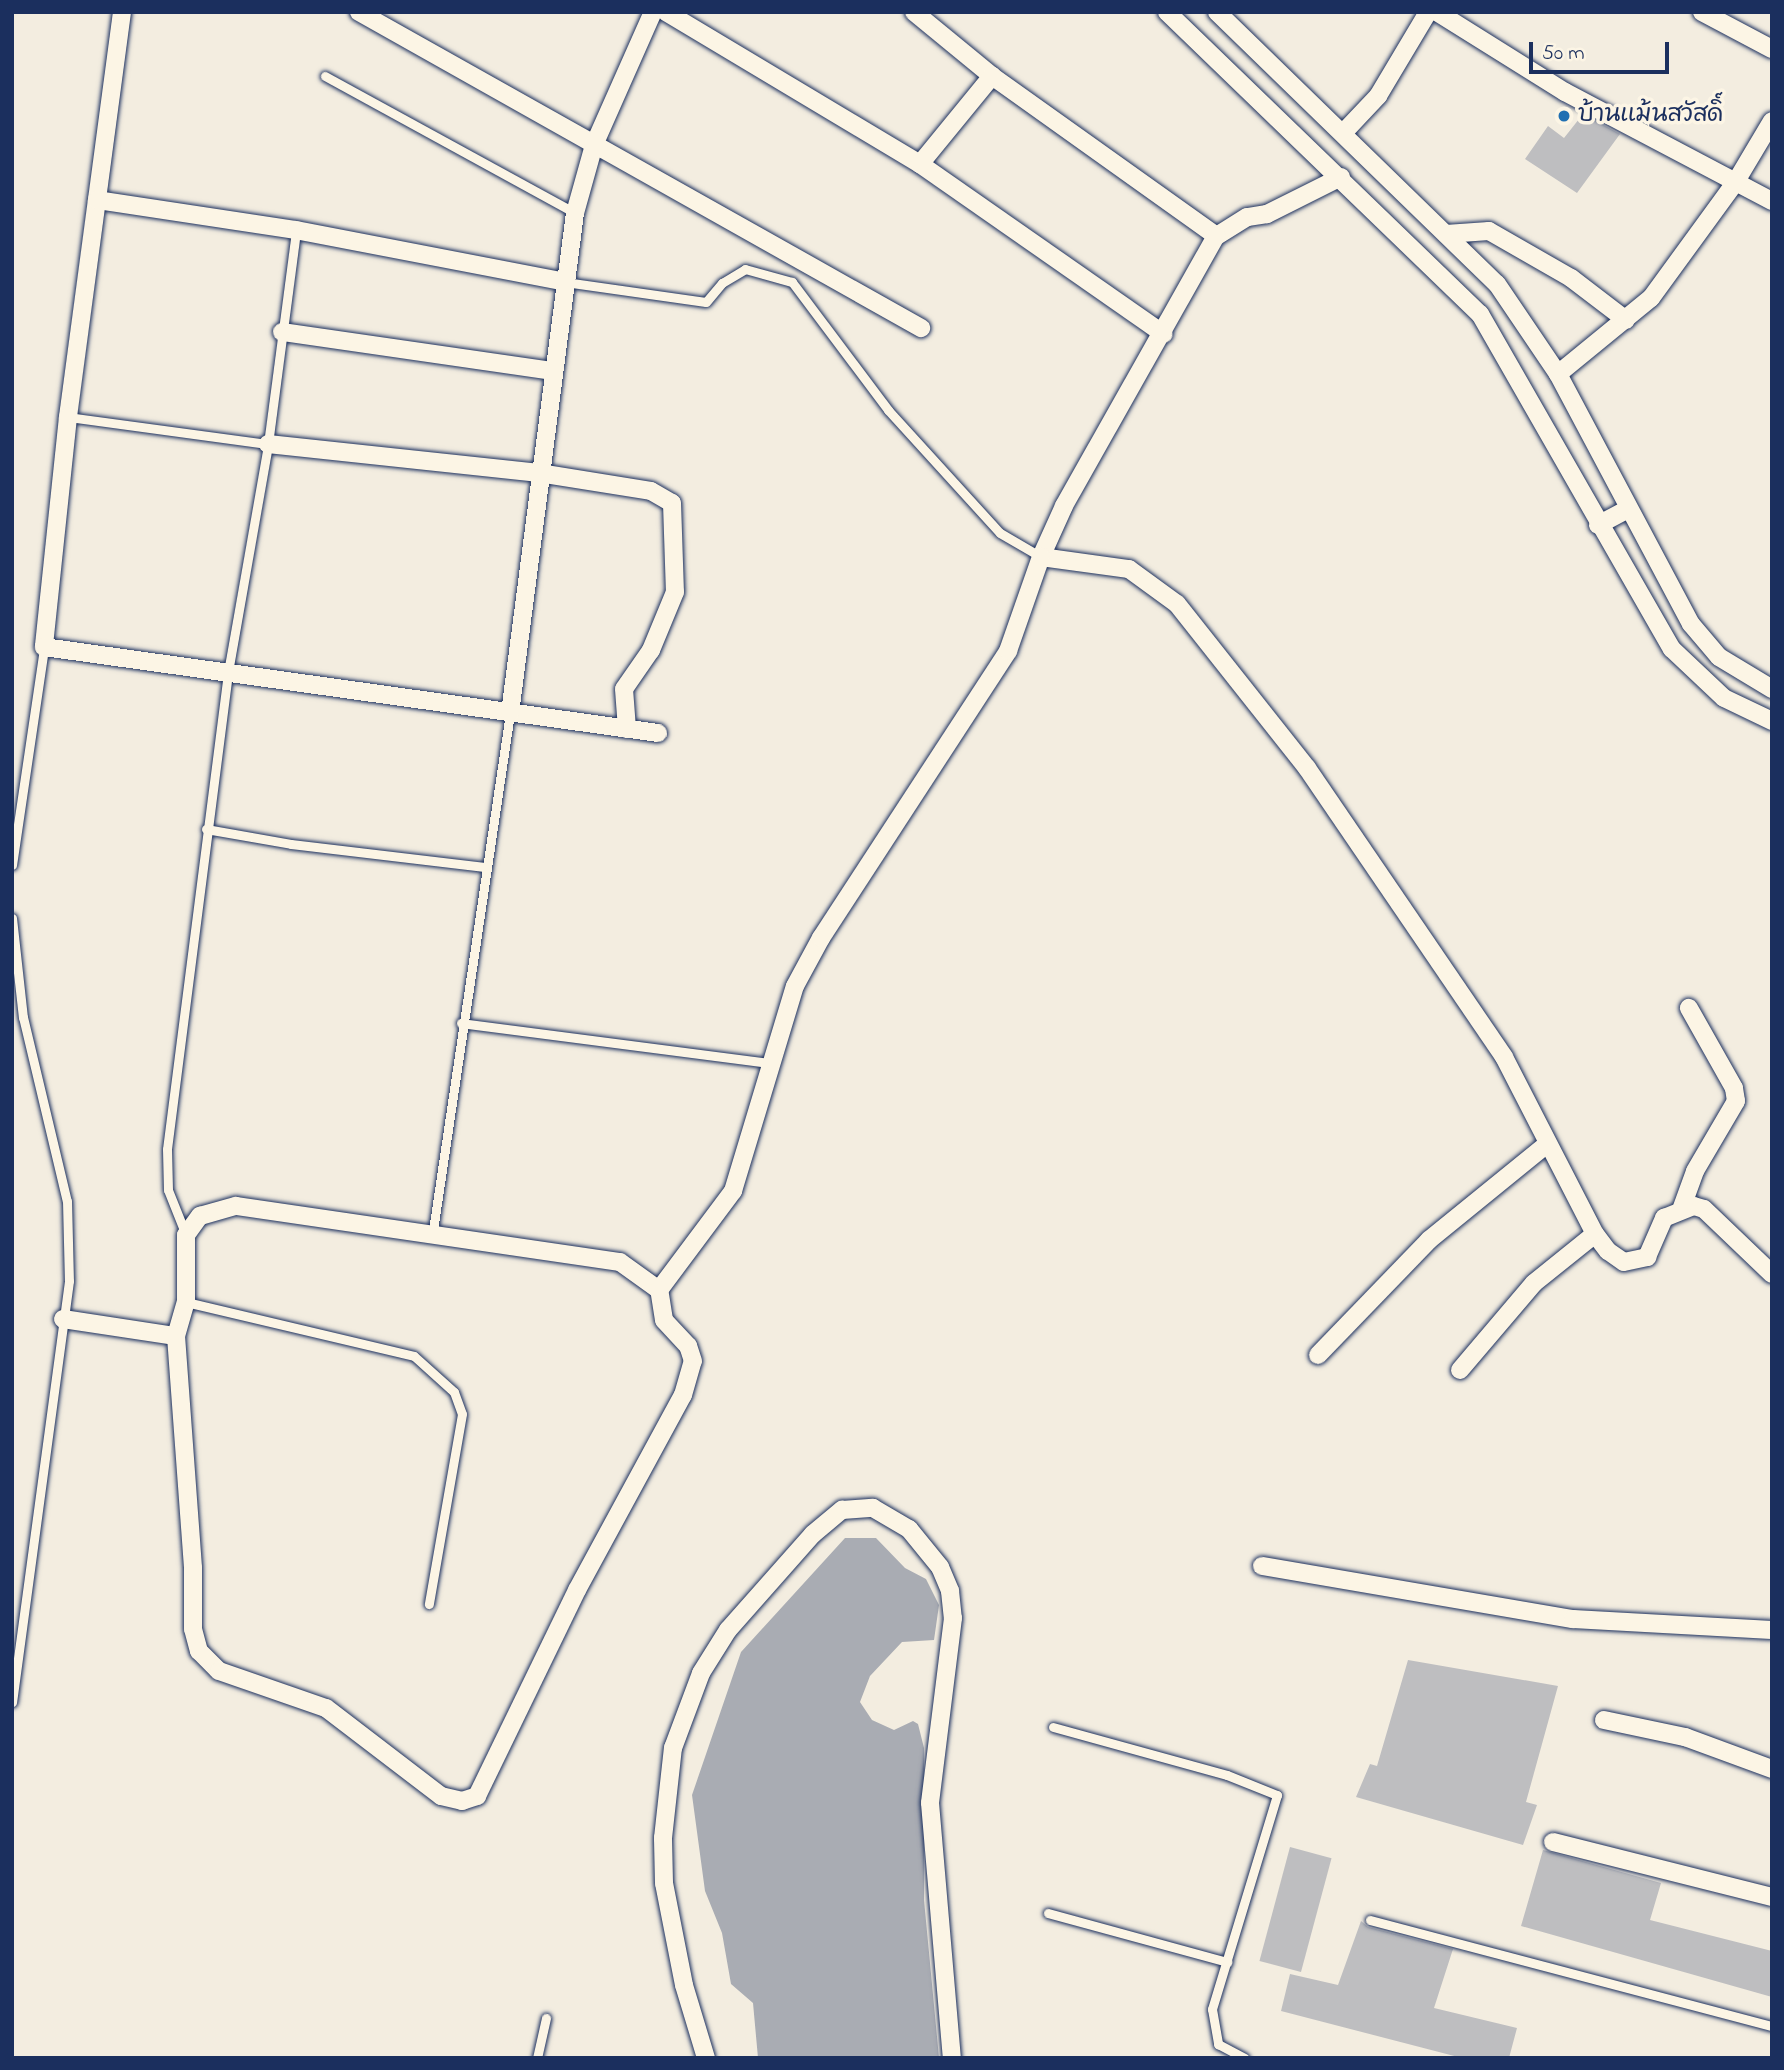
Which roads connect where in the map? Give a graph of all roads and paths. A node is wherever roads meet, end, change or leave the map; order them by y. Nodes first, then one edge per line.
1 (122, 12) edge
2 (359, 12) edge
3 (653, 12) edge
4 (666, 12) edge
5 (914, 12) edge
6 (1167, 12) edge
7 (1217, 12) edge
8 (1427, 12) edge
9 (1437, 12) edge
10 (1702, 12) edge
11 (1772, 49) edge
12 (325, 76) dead end
13 (992, 76) junction
14 (1772, 121) edge
15 (1344, 132) junction
16 (594, 145) junction
17 (920, 164) junction
18 (1341, 177) junction
19 (1735, 183) junction
20 (97, 200) junction
21 (1772, 201) edge
22 (575, 213) junction
23 (296, 230) junction
24 (1446, 234) junction
25 (1216, 236) junction
26 (565, 282) junction
27 (1626, 320) junction
28 (921, 328) dead end
29 (282, 332) junction
30 (1164, 334) junction
31 (553, 371) junction
32 (1558, 374) junction
33 (68, 417) junction
34 (268, 444) junction
35 (539, 474) junction
36 (1628, 509) junction
37 (1598, 524) junction
38 (1041, 557) junction
39 (44, 647) junction
40 (228, 672) junction
41 (1772, 689) edge
42 (510, 713) junction
43 (1772, 721) edge
44 (627, 729) junction
45 (658, 733) dead end
46 (206, 829) junction
47 (12, 865) edge
48 (485, 867) junction
49 (12, 918) edge
50 (1689, 1008) dead end
51 (461, 1023) junction
52 (770, 1063) junction
53 (1547, 1144) junction
54 (1682, 1207) junction
55 (1595, 1234) junction
56 (186, 1235) junction
57 (432, 1238) junction
58 (1772, 1273) edge
59 (659, 1290) junction
60 (186, 1302) junction
61 (63, 1319) junction
62 (176, 1336) junction
63 (1318, 1355) dead end
64 (1460, 1370) dead end
65 (1262, 1566) dead end
66 (429, 1604) dead end
67 (1772, 1630) edge
68 (12, 1702) edge
69 (1604, 1720) dead end
70 (1053, 1727) dead end
71 (1772, 1769) edge
72 (1553, 1842) dead end
73 (1772, 1898) edge
74 (1048, 1913) dead end
75 (1370, 1920) dead end
76 (1227, 1962) junction
77 (546, 2018) dead end
78 (1772, 2025) edge
79 (537, 2058) edge
80 (706, 2058) edge
81 (951, 2058) edge
82 (1244, 2058) edge

1 - 20 street
2 - 16 street
3 - 16 street
4 - 17 street
5 - 13 street
6 - 18 street
7 - 15 street
8 - 15 street
9 - 19 street
10 - 11 street
12 - 22 lane
13 - 17 street
13 - 25 street
14 - 19 street
15 - 24 street
16 - 22 street
16 - 28 street
17 - 30 street
18 - 25 street
18 - 37 street
19 - 21 street
19 - 27 street
20 - 23 street
20 - 33 street
22 - 26 street
23 - 26 street
23 - 29 lane
24 - 27 street
24 - 32 street
25 - 30 street
26 - 31 street
26 - 38 lane
27 - 32 street
29 - 31 street
29 - 34 lane
30 - 38 street
31 - 35 street
32 - 36 street
33 - 34 lane
33 - 39 street
34 - 35 street
34 - 40 lane
35 - 42 street
35 - 44 street
36 - 37 street
36 - 41 street
37 - 43 street
38 - 52 street
38 - 53 street
39 - 40 street
39 - 47 lane
40 - 42 street
40 - 46 lane
42 - 44 street
42 - 48 lane
44 - 45 street
46 - 48 lane
46 - 56 lane
48 - 51 lane
49 - 61 lane
50 - 54 street
51 - 52 lane
51 - 57 lane
52 - 59 street
53 - 55 street
53 - 63 street
54 - 55 street
54 - 58 street
55 - 64 street
56 - 57 street
56 - 60 street
57 - 59 street
59 - 62 street
60 - 62 street
60 - 66 lane
61 - 62 street
61 - 68 lane
65 - 67 street
69 - 71 street
70 - 76 lane
72 - 73 street
74 - 76 lane
75 - 78 lane
76 - 82 lane
77 - 79 lane
80 - 81 street

